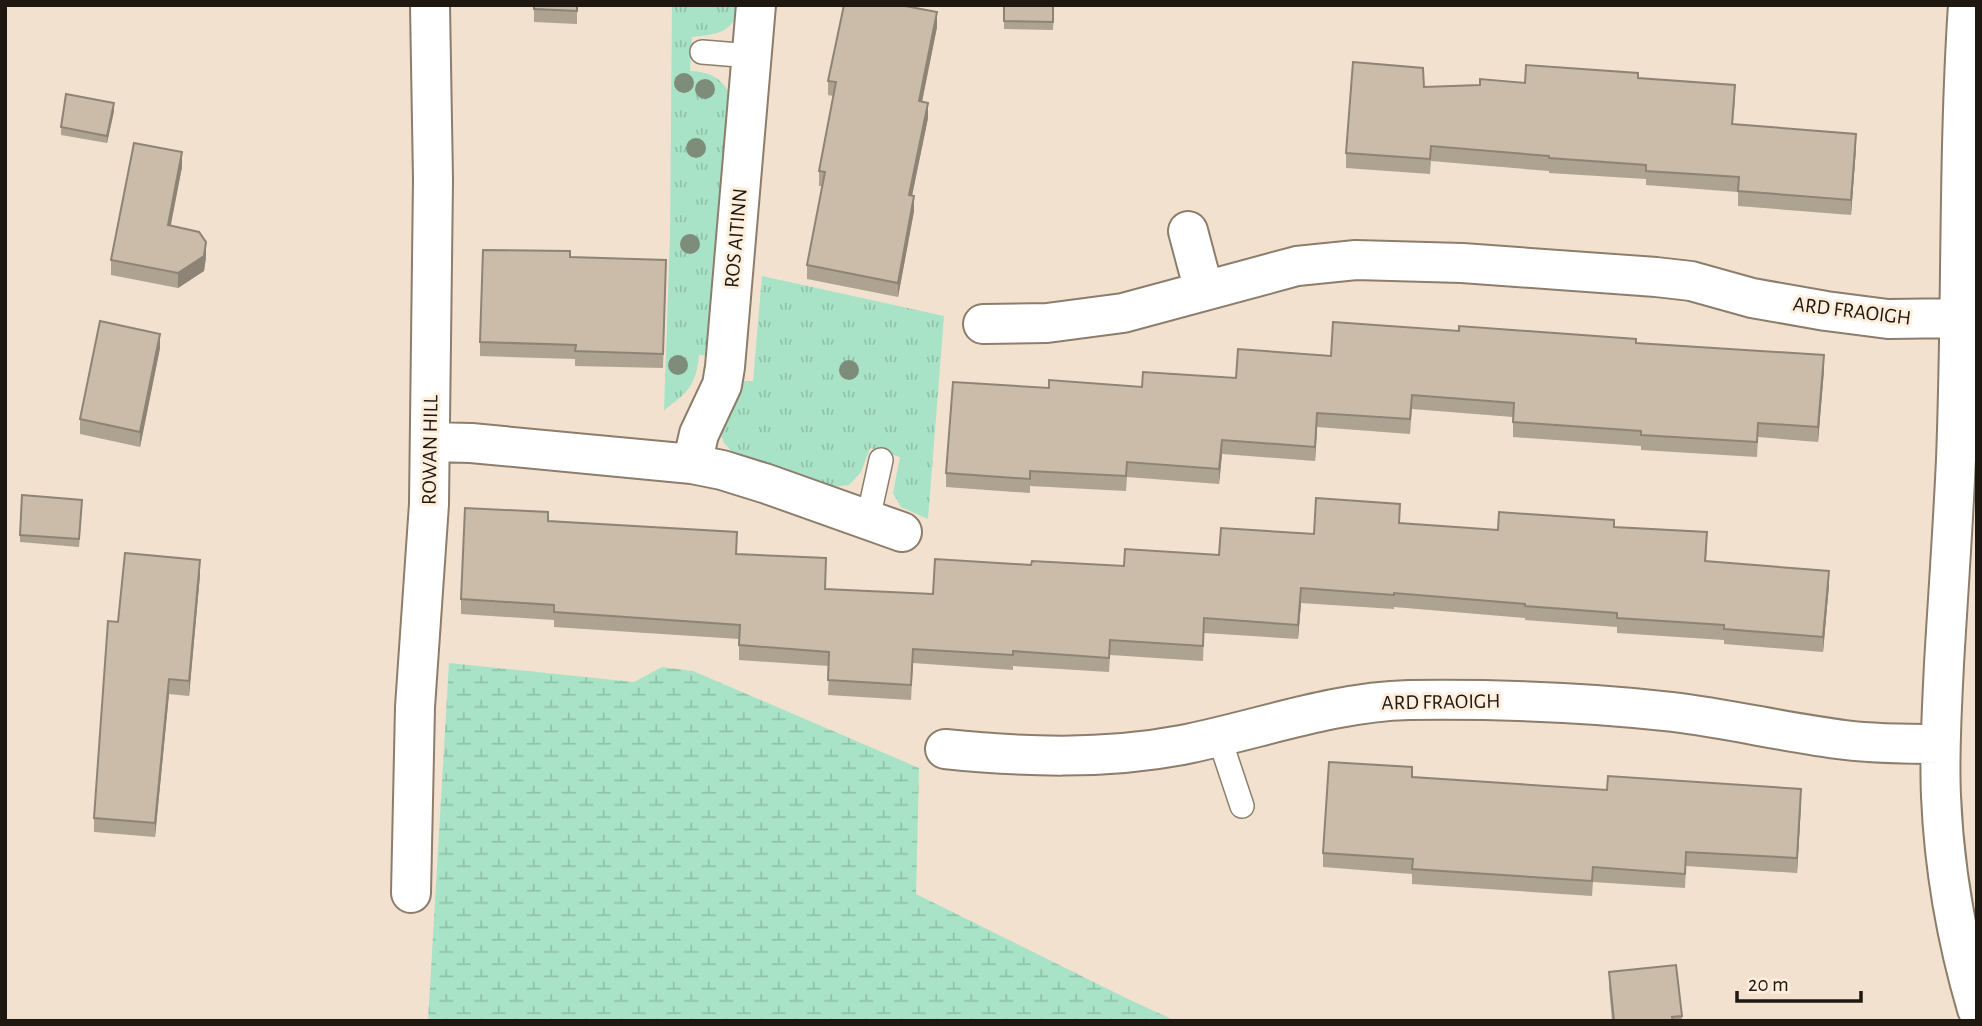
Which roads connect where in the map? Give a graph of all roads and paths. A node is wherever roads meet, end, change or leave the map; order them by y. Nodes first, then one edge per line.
1 (430, 5) edge
2 (756, 5) edge
3 (1968, 5) edge
4 (702, 52) dead end
5 (751, 56) junction
6 (1188, 232) dead end
7 (1204, 291) junction
8 (1961, 318) junction
9 (983, 324) dead end
10 (430, 442) junction
11 (881, 460) dead end
12 (1966, 461) edge
13 (692, 464) junction
14 (885, 526) joint
15 (1219, 737) junction
16 (1940, 744) junction
17 (945, 749) dead end
18 (1242, 806) dead end
19 (411, 893) dead end
20 (1977, 1009) edge

1 - 10 street, ROWAN HILL
2 - 5 street, ROS AITINN
3 - 8 street
4 - 5 lane
5 - 13 street, ROS AITINN
6 - 7 street
7 - 8 street, ARD FRAOIGH
7 - 9 street, ARD FRAOIGH
8 - 12 street
10 - 13 street
10 - 19 street, ROWAN HILL
11 - 14 lane
12 - 16 street
13 - 14 street
15 - 16 street, ARD FRAOIGH
15 - 17 street, ARD FRAOIGH
15 - 18 lane
16 - 20 street

